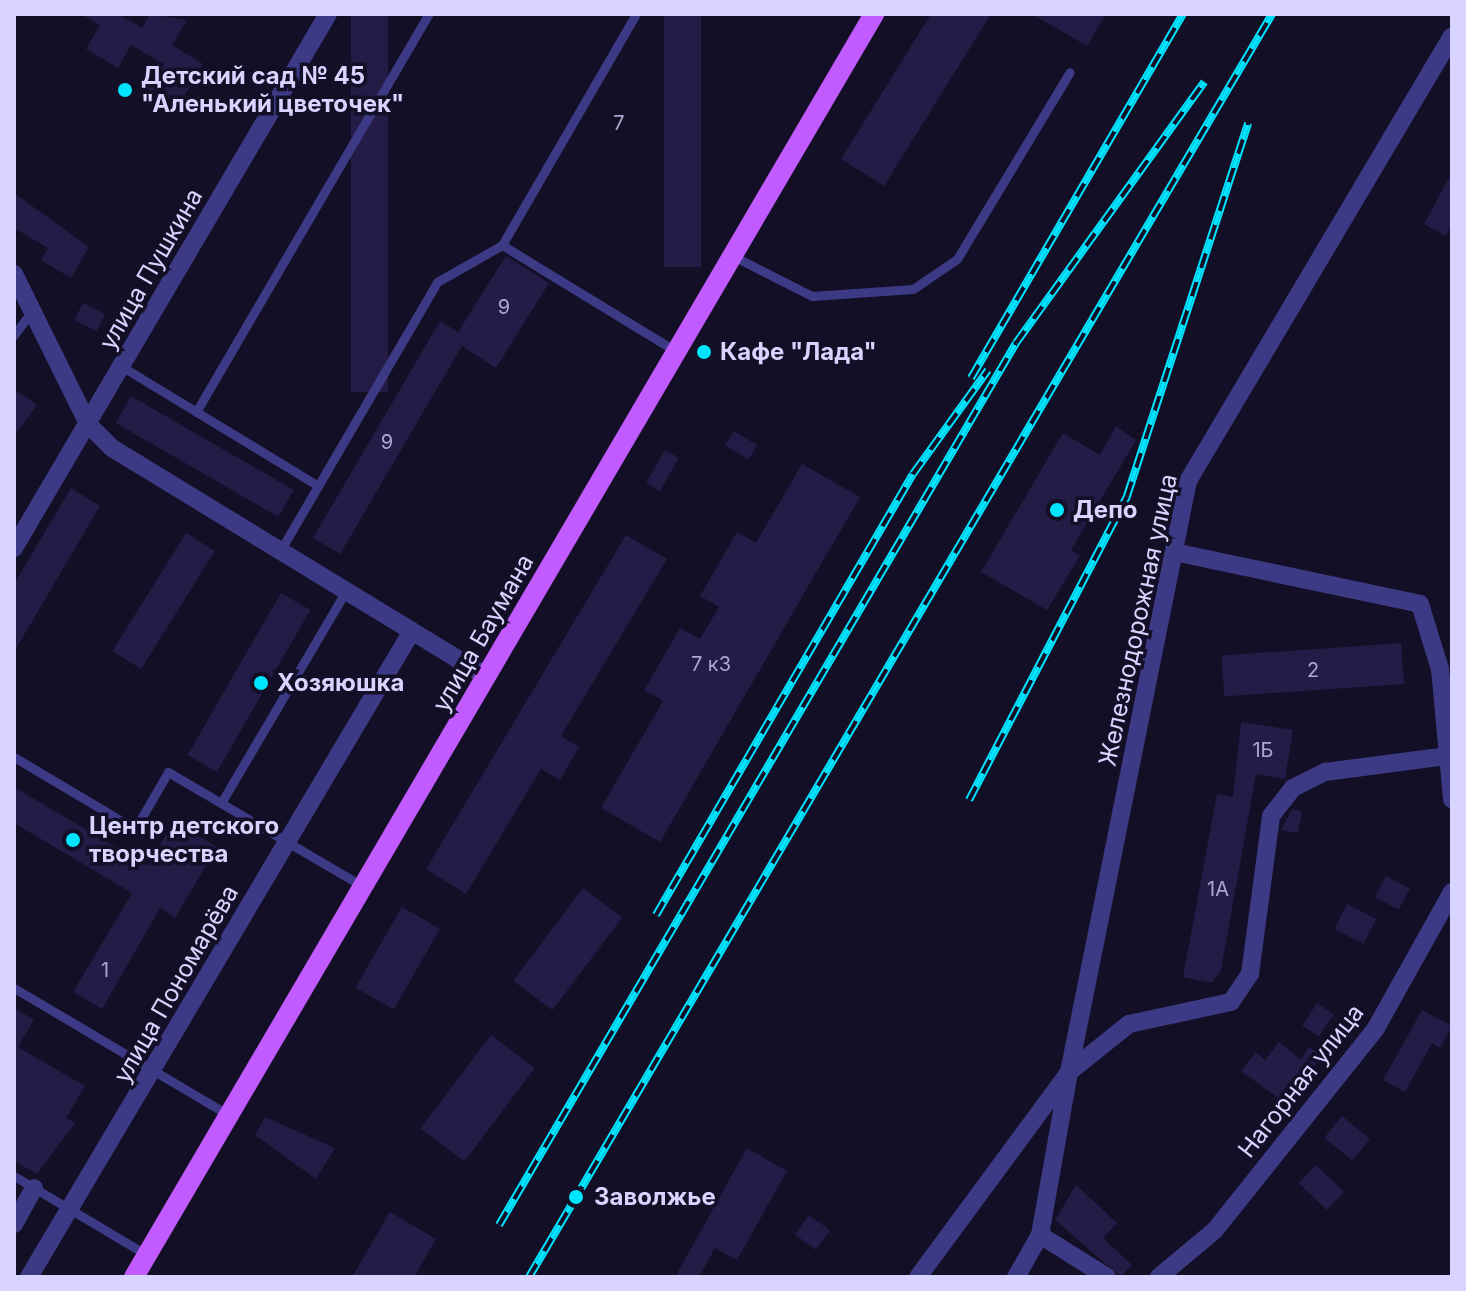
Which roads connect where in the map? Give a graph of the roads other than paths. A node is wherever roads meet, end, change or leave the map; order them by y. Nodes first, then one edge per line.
1 (328, 14) edge
2 (429, 14) edge
3 (636, 14) edge
4 (874, 14) edge
5 (1452, 36) edge
6 (1070, 72) dead end
7 (502, 245) junction
8 (733, 256) junction
9 (16, 282) edge
10 (32, 311) junction
11 (14, 335) edge
12 (677, 352) junction
13 (121, 366) junction
14 (196, 412) junction
15 (88, 424) junction
16 (318, 486) junction
17 (14, 548) edge
18 (280, 551) junction
19 (1174, 552) junction
20 (346, 591) junction
21 (412, 631) junction
22 (487, 677) junction
23 (1446, 756) junction
24 (14, 757) edge
25 (1452, 799) edge
26 (221, 803) junction
27 (288, 843) junction
28 (364, 887) junction
29 (1452, 892) edge
30 (14, 988) edge
31 (153, 1070) junction
32 (1069, 1072) junction
33 (229, 1115) junction
34 (14, 1176) edge
35 (34, 1188) junction
36 (71, 1210) junction
37 (14, 1224) edge
38 (1040, 1235) junction
39 (147, 1255) junction
40 (29, 1277) edge
41 (134, 1277) edge
42 (918, 1277) edge
43 (1016, 1277) edge
44 (1107, 1277) edge
45 (1159, 1277) edge

1 - 13 street, улица Пушкина
2 - 14 lane
3 - 7 lane
4 - 8 main road, улица Баумана
5 - 19 street, Железнодорожная улица
6 - 8 lane
7 - 12 lane
7 - 16 lane
8 - 12 main road, улица Баумана
9 - 10 street
10 - 11 lane
10 - 15 street
12 - 22 main road, улица Баумана
13 - 14 lane
13 - 15 street, улица Пушкина
14 - 16 lane
15 - 17 street, улица Пушкина
15 - 18 street
16 - 18 lane
18 - 20 street
19 - 23 street
19 - 32 street, Железнодорожная улица
20 - 21 street
20 - 26 lane
21 - 22 street
21 - 27 street, улица Пономарёва
22 - 28 main road, улица Баумана
23 - 25 street
23 - 32 street
24 - 26 lane
26 - 27 lane
27 - 28 lane
27 - 31 street, улица Пономарёва
28 - 33 main road, улица Баумана
29 - 45 street, Нагорная улица
30 - 31 lane
31 - 33 lane
31 - 36 street, улица Пономарёва
32 - 38 street
32 - 42 street, Железнодорожная улица
33 - 39 main road, улица Баумана
34 - 35 lane
35 - 36 lane
35 - 37 street
36 - 39 lane
36 - 40 street, улица Пономарёва
38 - 43 street
38 - 44 street
39 - 41 main road, улица Баумана

